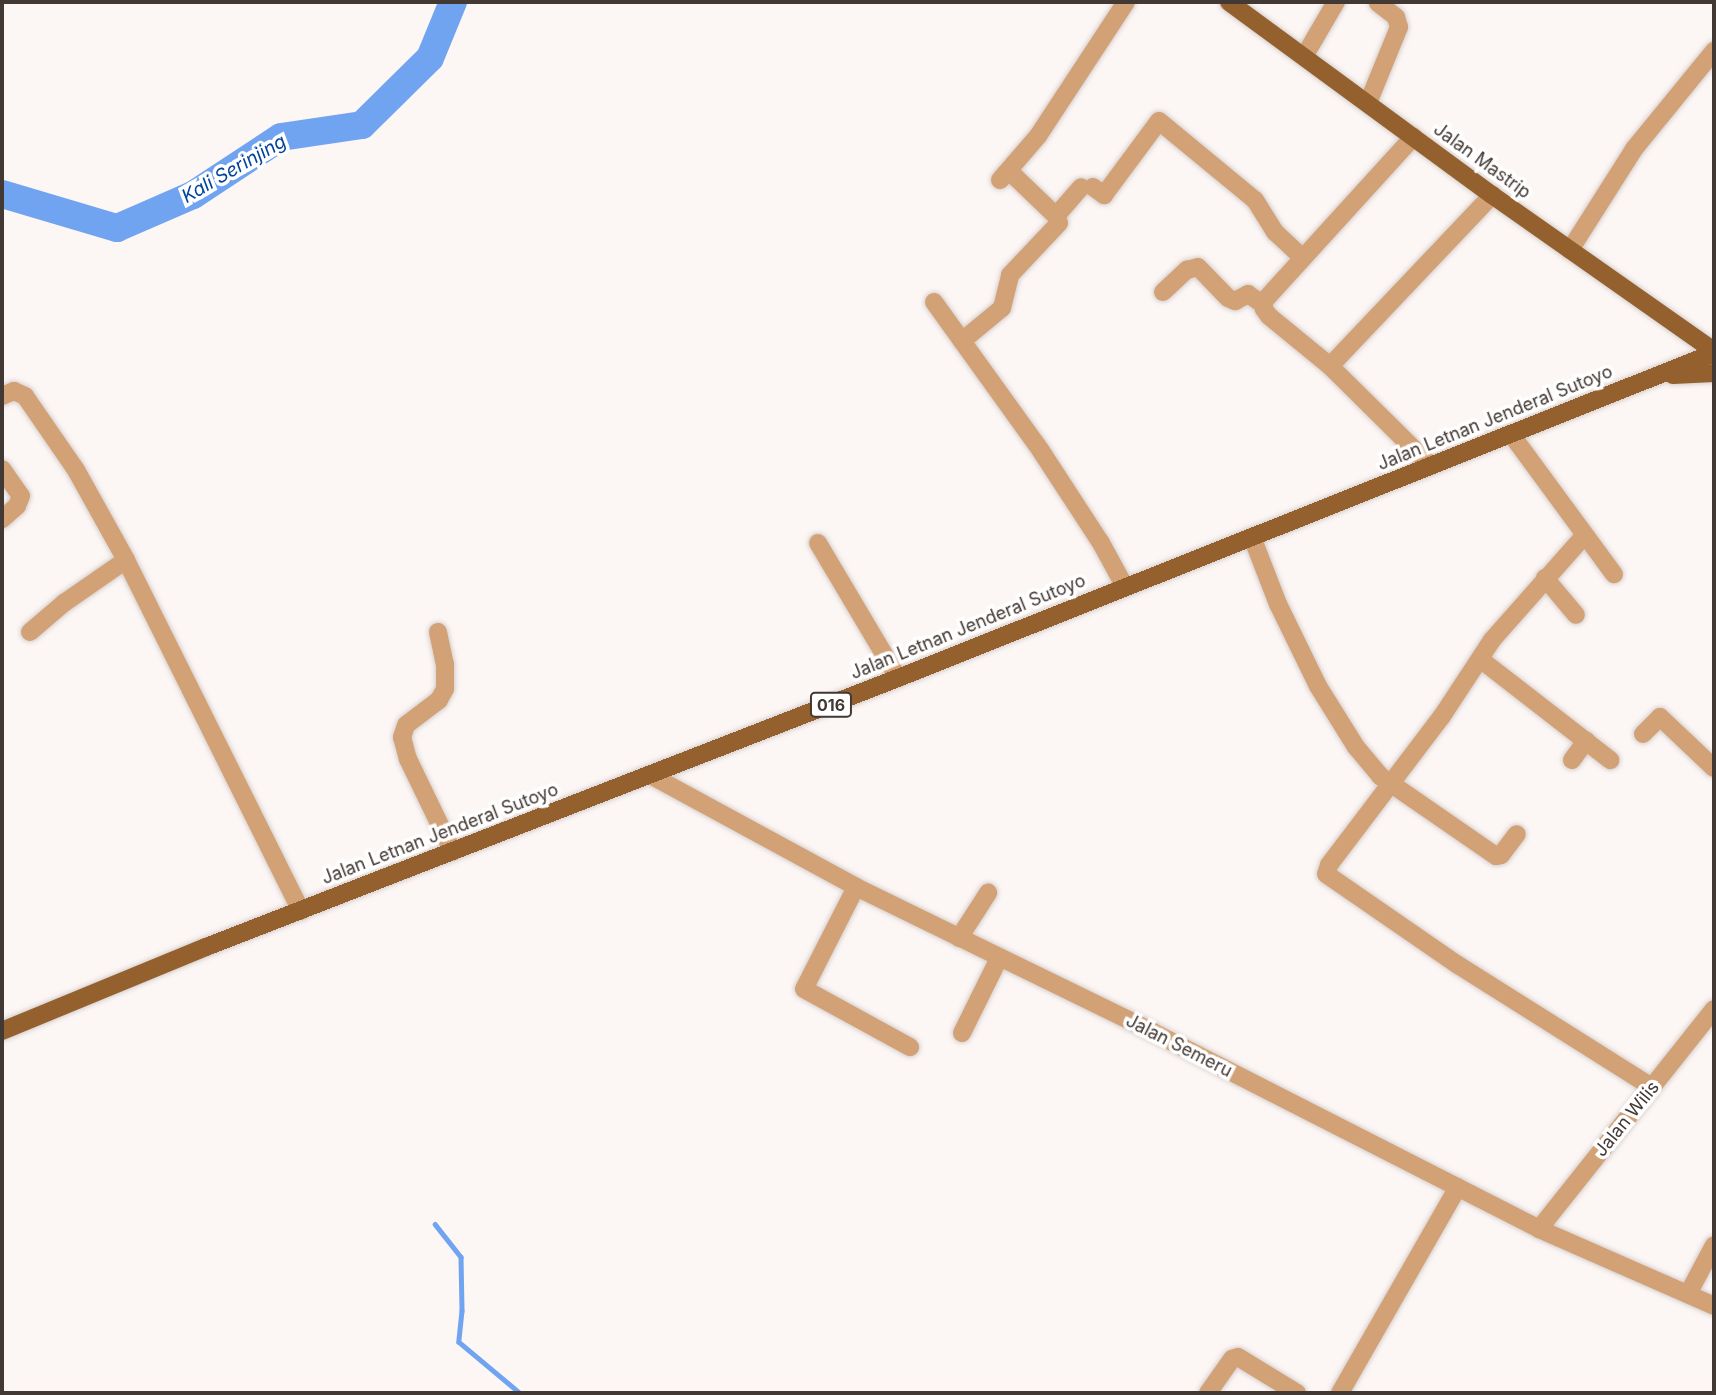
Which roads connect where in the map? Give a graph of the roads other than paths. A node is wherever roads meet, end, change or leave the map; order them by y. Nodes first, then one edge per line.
1 (1126, 2) edge
2 (1229, 2) edge
3 (1336, 2) edge
4 (1378, 3) edge
5 (1714, 51) edge
6 (1304, 55) junction
7 (1368, 103) junction
8 (1413, 137) junction
9 (1492, 195) junction
10 (1056, 216) junction
11 (1570, 250) junction
12 (1302, 257) junction
13 (1163, 292) dead end
14 (934, 302) dead end
15 (1264, 305) junction
16 (962, 341) junction
17 (1714, 352) edge
18 (1330, 366) junction
19 (1714, 373) edge
20 (1659, 376) junction
21 (2, 396) edge
22 (1511, 435) junction
23 (1431, 466) junction
24 (2, 469) edge
25 (2, 519) edge
26 (1584, 536) junction
27 (1252, 537) junction
28 (818, 543) dead end
29 (126, 560) junction
30 (1614, 573) dead end
31 (1545, 578) junction
32 (1125, 587) junction
33 (1576, 615) dead end
34 (30, 632) dead end
35 (438, 632) dead end
36 (1480, 659) junction
37 (898, 678) junction
38 (1643, 734) dead end
39 (1586, 741) junction
40 (1572, 760) dead end
41 (1610, 760) dead end
42 (1714, 768) edge
43 (650, 775) junction
44 (1389, 785) junction
45 (1517, 834) dead end
46 (453, 852) junction
47 (856, 887) junction
48 (988, 893) dead end
49 (301, 911) junction
50 (959, 938) junction
51 (999, 958) junction
52 (1714, 1009) edge
53 (2, 1031) edge
54 (962, 1033) dead end
55 (910, 1047) dead end
56 (1652, 1087) junction
57 (1458, 1187) junction
58 (1539, 1228) junction
59 (1714, 1245) edge
60 (1688, 1294) junction
61 (1714, 1306) edge
62 (1208, 1393) edge
63 (1297, 1393) edge
64 (1340, 1393) edge

1 - 10 street
2 - 6 main road, Jalan Mastrip
3 - 6 street
4 - 7 street
5 - 11 street
6 - 7 main road, Jalan Mastrip
7 - 8 main road, Jalan Mastrip
8 - 9 main road, Jalan Mastrip
8 - 12 street
9 - 11 main road, Jalan Mastrip
9 - 18 street
10 - 12 street
10 - 16 street
11 - 17 main road, Jalan Mastrip
12 - 15 street
13 - 15 street
14 - 16 street
15 - 18 street
16 - 32 street
17 - 20 main road, Jalan Letnan Jenderal Sutoyo / 016
18 - 23 street
19 - 20 main road, 016
20 - 22 main road, Jalan Letnan Jenderal Sutoyo / 016
21 - 29 street
22 - 23 main road, Jalan Letnan Jenderal Sutoyo / 016
22 - 26 street
23 - 27 main road, Jalan Letnan Jenderal Sutoyo / 016
24 - 25 street
26 - 30 street
26 - 31 street
27 - 32 main road, Jalan Letnan Jenderal Sutoyo / 016
27 - 44 street
28 - 37 street
29 - 34 street
29 - 49 street
31 - 33 street
31 - 36 street
32 - 37 main road, Jalan Letnan Jenderal Sutoyo / 016
35 - 46 street
36 - 39 street
36 - 44 street
37 - 43 main road, Jalan Letnan Jenderal Sutoyo / 016
38 - 42 street
39 - 40 street
39 - 41 street
43 - 46 main road, Jalan Letnan Jenderal Sutoyo / 016
43 - 47 street, Jalan Semeru
44 - 45 street
44 - 56 street
46 - 49 main road, Jalan Letnan Jenderal Sutoyo / 016
47 - 50 street, Jalan Semeru
47 - 55 street
48 - 50 street
49 - 53 main road, Jalan Letnan Jenderal Sutoyo / 016
50 - 51 street, Jalan Semeru
51 - 54 street
51 - 57 street, Jalan Semeru
52 - 56 street, Jalan Wilis
56 - 58 street, Jalan Wilis
57 - 58 street, Jalan Semeru
57 - 64 street
58 - 60 street, Jalan Semeru
59 - 60 street
60 - 61 street, Jalan Semeru
62 - 63 street

